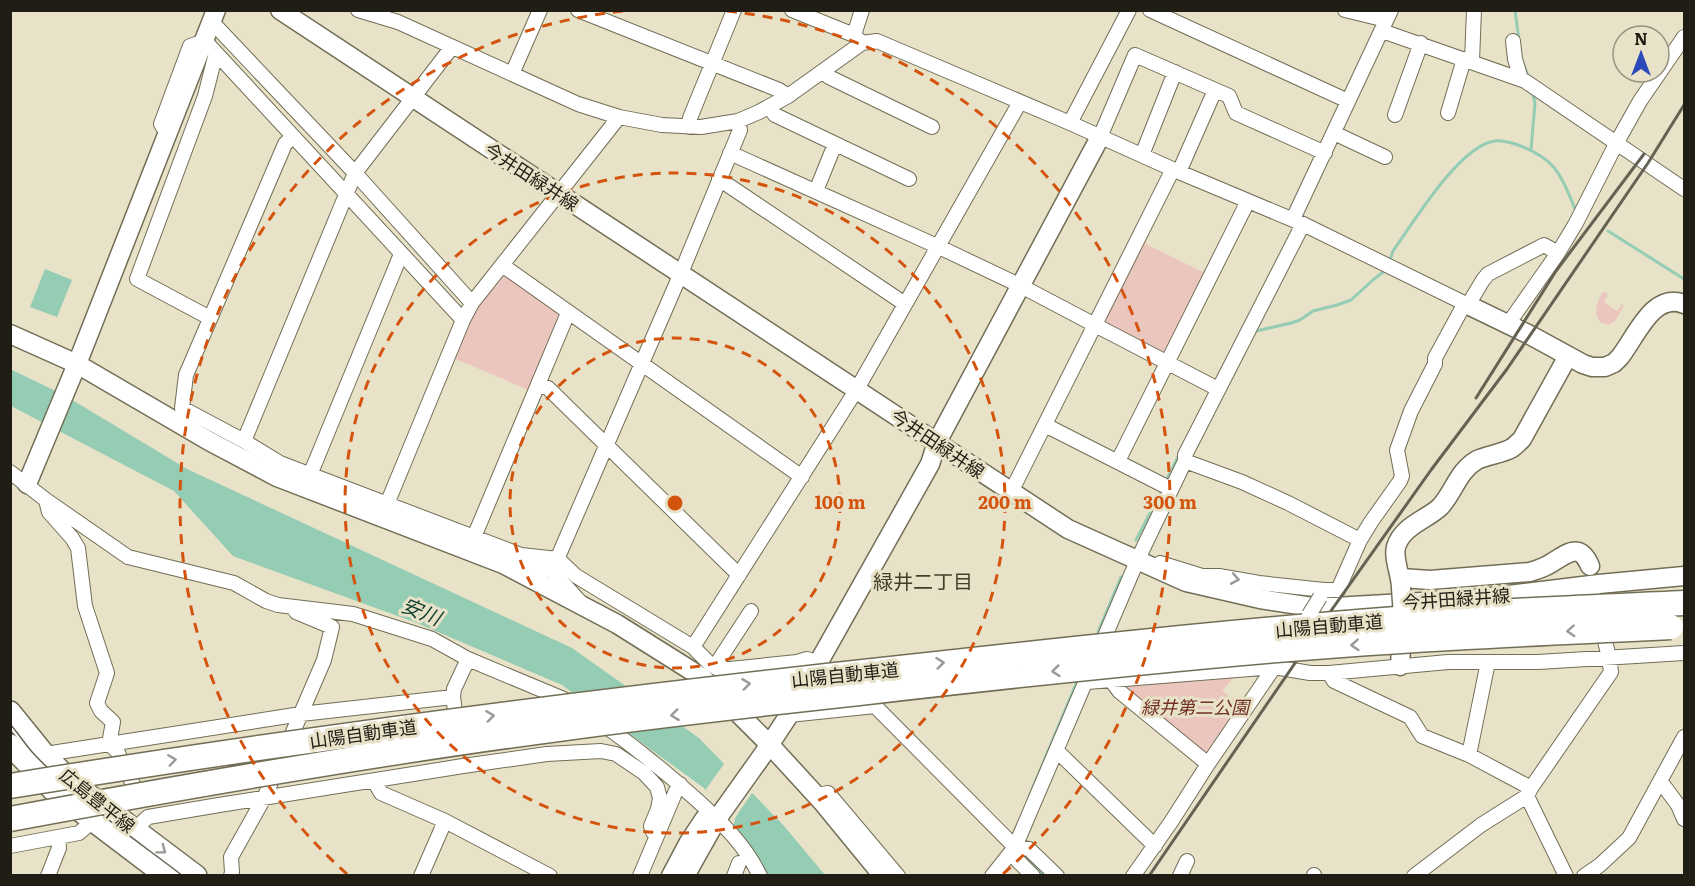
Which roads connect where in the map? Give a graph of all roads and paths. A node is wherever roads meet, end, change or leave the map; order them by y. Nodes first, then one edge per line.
1 (280, 10) edge
2 (358, 10) edge
3 (540, 10) edge
4 (578, 10) edge
5 (734, 10) edge
6 (792, 10) edge
7 (862, 10) edge
8 (1130, 10) edge
9 (1150, 10) edge
10 (1345, 10) edge
11 (1474, 10) edge
12 (214, 16) edge
13 (400, 16) edge
14 (1386, 20) edge
15 (1684, 37) edge
16 (858, 39) junction
17 (1513, 41) dead end
18 (1421, 43) junction
19 (210, 47) junction
20 (452, 47) junction
21 (1468, 60) junction
22 (712, 64) junction
23 (823, 71) junction
24 (1175, 72) junction
25 (512, 74) junction
26 (1521, 79) junction
27 (1215, 90) junction
28 (788, 96) junction
29 (413, 98) junction
30 (1348, 101) junction
31 (1020, 102) junction
32 (769, 106) junction
33 (1448, 113) dead end
34 (1395, 116) dead end
35 (619, 117) junction
36 (738, 121) junction
37 (1070, 123) junction
38 (690, 127) junction
39 (932, 127) dead end
40 (1334, 133) junction
41 (292, 136) junction
42 (1100, 136) junction
43 (1617, 142) junction
44 (835, 144) junction
45 (730, 153) junction
46 (1324, 153) junction
47 (1142, 155) junction
48 (1384, 157) dead end
49 (1176, 170) junction
50 (355, 173) junction
51 (909, 179) dead end
52 (719, 180) junction
53 (1684, 189) edge
54 (816, 191) junction
55 (558, 193) junction
56 (346, 195) junction
57 (1248, 201) junction
58 (1298, 221) junction
59 (939, 247) junction
60 (1558, 253) junction
61 (401, 254) junction
62 (502, 265) junction
63 (681, 273) junction
64 (1021, 286) junction
65 (1684, 301) edge
66 (472, 303) junction
67 (905, 304) junction
68 (1466, 304) junction
69 (568, 313) junction
70 (210, 318) junction
71 (463, 320) junction
72 (1508, 324) junction
73 (1095, 325) junction
74 (10, 334) edge
75 (1568, 356) junction
76 (1166, 362) junction
77 (642, 364) junction
78 (75, 367) junction
79 (538, 384) junction
80 (857, 389) junction
81 (1218, 389) junction
82 (1045, 425) junction
83 (244, 441) junction
84 (937, 442) junction
85 (606, 446) junction
86 (1118, 460) junction
87 (1185, 461) junction
88 (10, 472) edge
89 (310, 475) junction
90 (802, 477) junction
91 (27, 484) junction
92 (1171, 489) junction
93 (1011, 492) junction
94 (46, 500) junction
95 (387, 504) junction
96 (474, 537) junction
97 (1360, 540) junction
98 (1137, 561) junction
99 (503, 564) junction
100 (555, 565) junction
101 (1590, 566) junction
102 (740, 575) junction
103 (1684, 576) edge
104 (1401, 583) junction
105 (1591, 587) junction
106 (1322, 594) junction
107 (1684, 603) edge
108 (278, 605) junction
109 (585, 607) junction
110 (751, 611) dead end
111 (1671, 627) dead end
112 (693, 647) junction
113 (1684, 653) edge
114 (1609, 657) junction
115 (468, 659) junction
116 (813, 661) junction
117 (1488, 662) junction
118 (1400, 666) junction
119 (1274, 667) junction
120 (720, 670) junction
121 (1329, 673) junction
122 (1112, 680) junction
123 (1087, 682) junction
124 (453, 697) junction
125 (10, 712) edge
126 (301, 714) junction
127 (789, 715) junction
128 (1684, 737) edge
129 (109, 744) junction
130 (763, 745) junction
131 (1057, 752) junction
132 (14, 754) edge
133 (44, 754) junction
134 (1469, 755) junction
135 (1208, 764) junction
136 (463, 766) junction
137 (374, 781) junction
138 (1661, 782) junction
139 (680, 784) junction
140 (10, 786) edge
141 (1529, 792) junction
142 (817, 795) junction
143 (264, 798) junction
144 (714, 814) junction
145 (10, 819) edge
146 (1684, 819) edge
147 (93, 821) junction
148 (446, 821) junction
149 (142, 823) junction
150 (657, 835) junction
151 (58, 837) junction
152 (10, 846) edge
153 (1155, 846) junction
154 (1015, 848) junction
155 (1188, 861) dead end
156 (48, 876) edge
157 (166, 876) edge
158 (196, 876) edge
159 (231, 876) edge
160 (421, 876) edge
161 (550, 876) edge
162 (640, 876) edge
163 (670, 876) edge
164 (685, 876) edge
165 (760, 876) edge
166 (883, 876) edge
167 (898, 876) edge
168 (993, 876) edge
169 (1033, 876) edge
170 (1057, 876) edge
171 (1133, 876) edge
172 (1180, 876) edge
173 (1414, 876) edge
174 (1566, 876) edge
175 (1584, 876) edge

1 - 29 street, 今井田緑井線
2 - 13 street
3 - 25 street
4 - 22 street
5 - 22 street
6 - 16 street
7 - 16 street
8 - 37 street
9 - 30 street
10 - 14 street
11 - 21 street
12 - 19 street
12 - 50 street
13 - 20 street
14 - 18 street
14 - 30 street
15 - 43 street
16 - 23 street
16 - 31 street
17 - 26 street
18 - 21 street
18 - 34 street
19 - 41 street
19 - 70 street
19 - 78 street
20 - 25 street
20 - 29 street
21 - 26 street
21 - 33 street
22 - 28 street
22 - 38 street
23 - 28 street
23 - 39 street
24 - 27 street
24 - 42 street
24 - 47 street
25 - 35 street
26 - 43 street
27 - 46 street
27 - 49 street
28 - 32 street
29 - 50 street
29 - 55 street, 今井田緑井線
30 - 40 street
31 - 37 street
31 - 59 street
32 - 36 street
32 - 44 street
35 - 38 street
35 - 55 street
36 - 38 street
36 - 45 street
37 - 42 street
40 - 46 street
40 - 48 street
41 - 56 street
41 - 70 street
42 - 47 street
42 - 64 street
43 - 53 street
43 - 60 street
44 - 51 street
44 - 54 street
45 - 52 street
45 - 54 street
46 - 58 street
47 - 49 street
49 - 57 street
49 - 73 street
50 - 56 street
50 - 66 street
52 - 63 street
52 - 67 street
54 - 59 street
55 - 62 street
55 - 63 street, 今井田緑井線
56 - 61 street
56 - 83 street
57 - 58 street
57 - 76 street
58 - 68 street
58 - 81 street
59 - 64 street
59 - 67 street
60 - 68 street
60 - 72 street
61 - 71 street
61 - 89 street
62 - 66 street
62 - 69 street
63 - 77 street
63 - 80 street, 今井田緑井線
64 - 73 street
64 - 84 street
65 - 75 street
66 - 71 street
67 - 80 street
68 - 72 street
68 - 97 street
69 - 77 street
69 - 79 street
70 - 83 street
71 - 95 street
72 - 75 street
73 - 76 street
73 - 82 street
74 - 78 street
75 - 104 street
76 - 81 street
76 - 86 street
77 - 85 street
77 - 90 street
78 - 91 street
78 - 99 street
79 - 85 street
79 - 96 street
80 - 84 street, 今井田緑井線
80 - 90 street
81 - 87 street
82 - 86 street
82 - 93 street
83 - 89 street
84 - 93 street, 今井田緑井線
84 - 116 street
85 - 100 street
85 - 102 street
86 - 92 street
87 - 92 street
87 - 97 street
88 - 91 street
89 - 95 street
90 - 102 street
91 - 94 street
92 - 98 street
93 - 98 street, 今井田緑井線
94 - 108 street
94 - 129 street
95 - 96 street
96 - 100 street
97 - 106 street
98 - 105 street, 今井田緑井線
98 -> 106 street
98 - 123 street
99 - 100 street
99 - 109 street
100 - 109 street
100 - 112 street
101 - 104 street
101 - 105 street
101 - 105 street
102 - 112 street
103 - 105 street, 今井田緑井線
104 - 118 street, bridge
105 - 114 street
106 - 119 street, bridge
140 -> 107 highway, 山陽自動車道, bridge
108 - 115 street
108 - 126 street
109 - 130 street
110 - 120 street
111 -> 145 highway, 山陽自動車道, bridge
112 - 120 street
113 - 114 street
114 - 117 street
114 - 141 street
115 - 124 street
115 - 139 street
116 - 120 street
116 - 127 street
116 - 130 street
117 - 118 street
117 - 134 street
118 - 121 street
119 - 121 street
119 - 122 street
119 - 135 street
121 - 134 street
122 - 123 street
122 - 135 street
123 - 131 street
124 - 126 street
124 - 136 street
125 - 133 main road, 広島豊平線
126 - 129 street
126 - 143 street
127 - 130 street
127 - 154 street
128 - 138 street
129 - 133 street
129 - 149 street
130 - 142 street
130 - 144 street
131 - 153 street
131 - 154 street
132 - 133 street
132 - 147 main road, 広島豊平線
133 - 149 main road, 広島豊平線
134 - 141 street
135 - 153 street
136 - 137 street
136 - 150 street
137 - 143 street
137 - 148 street
138 - 146 street
138 - 175 street
139 - 144 street
139 - 150 street
141 - 173 street
141 - 174 street
142 - 166 street
142 - 167 street
143 - 149 street
143 - 159 street
144 - 163 street
144 - 164 street
144 - 165 street
147 - 151 street
147 - 157 main road, 広島豊平線
148 - 160 street
148 - 161 street
149 -> 158 main road, 広島豊平線
150 - 162 street
151 - 152 street
151 - 156 street
153 - 171 street
154 - 168 street
154 - 169 street
154 - 170 street
155 - 172 street

